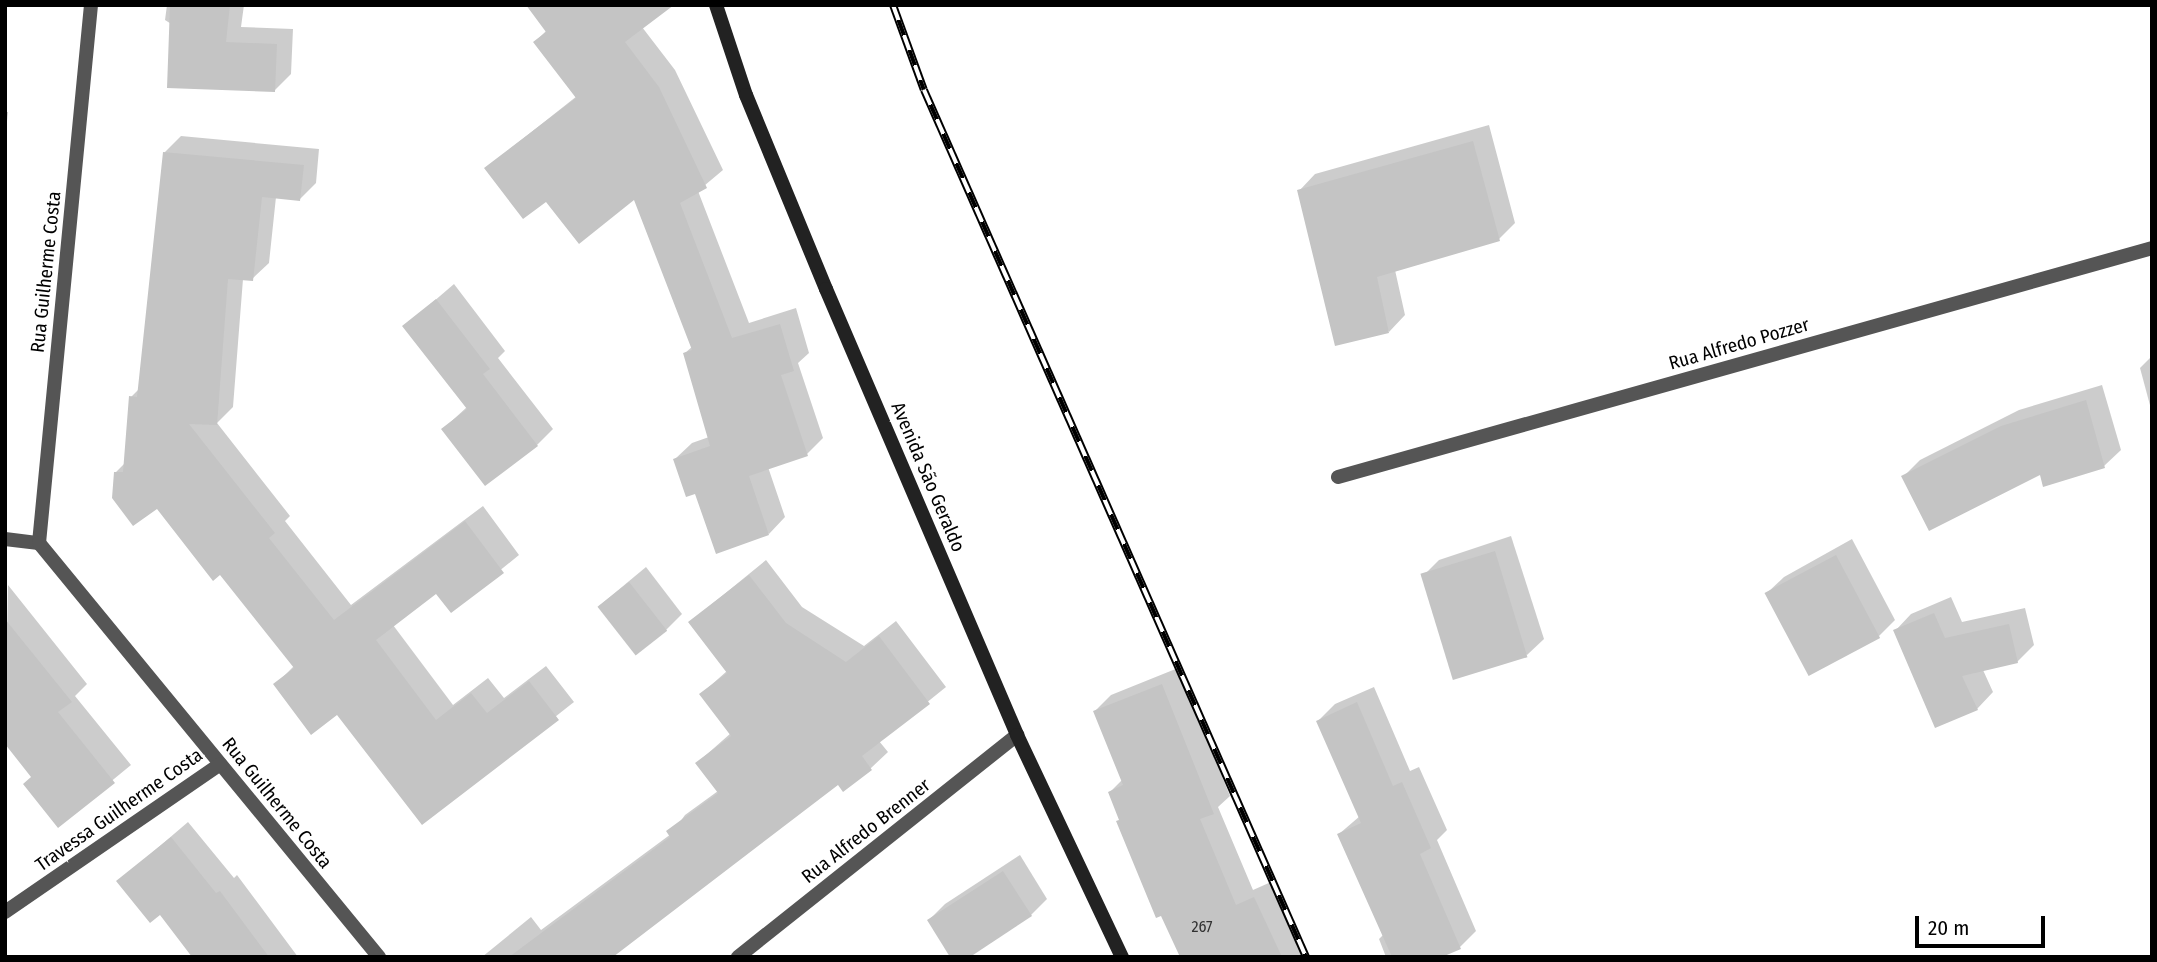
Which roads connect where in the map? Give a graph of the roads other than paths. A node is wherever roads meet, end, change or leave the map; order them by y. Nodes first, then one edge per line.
1 (91, 5) edge
2 (716, 5) edge
3 (2152, 248) edge
4 (1338, 477) dead end
5 (5, 539) edge
6 (39, 542) junction
7 (1017, 735) junction
8 (220, 764) junction
9 (5, 912) edge
10 (379, 957) edge
11 (738, 957) edge
12 (1122, 957) edge

1 - 6 street, Rua Guilherme Costa
2 - 7 street, Avenida São Geraldo
3 - 4 street, Rua Alfredo Pozzer
5 - 6 street
6 - 8 street, Rua Guilherme Costa
7 - 11 street, Rua Alfredo Brenner
7 - 12 street, Avenida São Geraldo
8 - 9 street, Travessa Guilherme Costa
8 - 10 street, Rua Guilherme Costa

